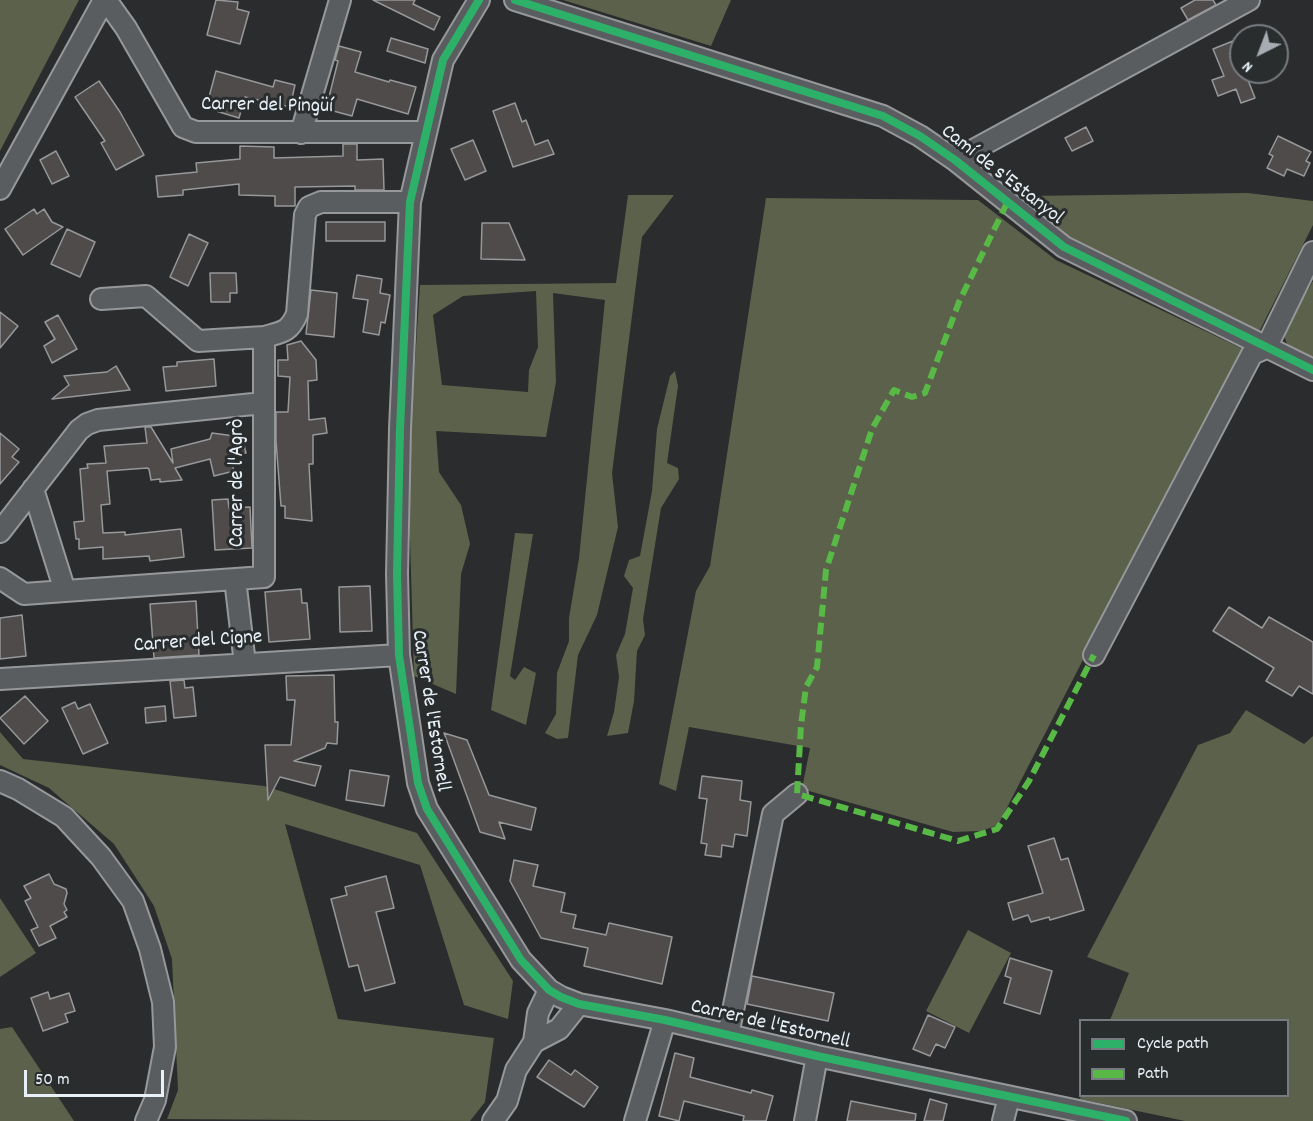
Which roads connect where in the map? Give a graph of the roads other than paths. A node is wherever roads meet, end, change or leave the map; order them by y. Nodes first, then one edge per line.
1 (105, 0) edge
2 (340, 0) edge
3 (479, 0) edge
4 (515, 0) edge
5 (1249, 0) edge
6 (426, 132) junction
7 (301, 133) junction
8 (955, 160) junction
9 (0, 189) edge
10 (410, 202) junction
11 (1313, 252) edge
12 (101, 299) dead end
13 (264, 338) junction
14 (1266, 348) junction
15 (1313, 370) edge
16 (263, 403) junction
17 (33, 489) junction
18 (0, 532) edge
19 (0, 578) edge
20 (235, 579) junction
21 (65, 591) junction
22 (399, 655) junction
23 (1095, 656) dead end
24 (246, 664) junction
25 (0, 679) edge
26 (0, 781) edge
27 (797, 795) dead end
28 (549, 990) junction
29 (579, 1004) junction
30 (665, 1020) junction
31 (728, 1035) junction
32 (534, 1042) junction
33 (817, 1056) junction
34 (1009, 1096) junction
35 (146, 1121) edge
36 (493, 1121) edge
37 (635, 1121) edge
38 (805, 1121) edge
39 (1003, 1121) edge
40 (1126, 1121) edge

1 - 7 street, Carrer del Pingüí
1 - 9 street
2 - 7 street
3 - 6 street, Carrer de l'Estornell
4 - 8 street, Camí de s'Estanyol
5 - 8 street
6 - 7 street, Carrer del Pingüí
6 - 10 street, Carrer de l'Estornell
8 - 14 street, Camí de s'Estanyol
10 - 13 street
10 - 22 street, Carrer de l'Estornell
11 - 14 street
12 - 13 street
13 - 16 street, Carrer de l'Agrò
14 - 15 street, Camí de s'Estanyol
14 - 23 street
16 - 17 street
16 - 20 street, Carrer de l'Agrò
17 - 18 street
17 - 21 street
19 - 21 street, Carrer de l'Agrò
20 - 21 street, Carrer de l'Agrò
20 - 24 street
22 - 24 street, Carrer del Cigne
22 - 28 street, Carrer de l'Estornell
24 - 25 street, Carrer del Cigne
26 - 35 street
27 - 31 street
28 - 29 street, Carrer de l'Estornell
28 - 32 street
29 - 30 street, Carrer de l'Estornell
29 - 32 street
30 - 31 street, Carrer de l'Estornell
30 - 37 street
31 - 33 street, Carrer de l'Estornell
32 - 36 street
33 - 34 street, Carrer de l'Estornell
33 - 38 street
34 - 39 street
34 - 40 street, Carrer de l'Estornell

